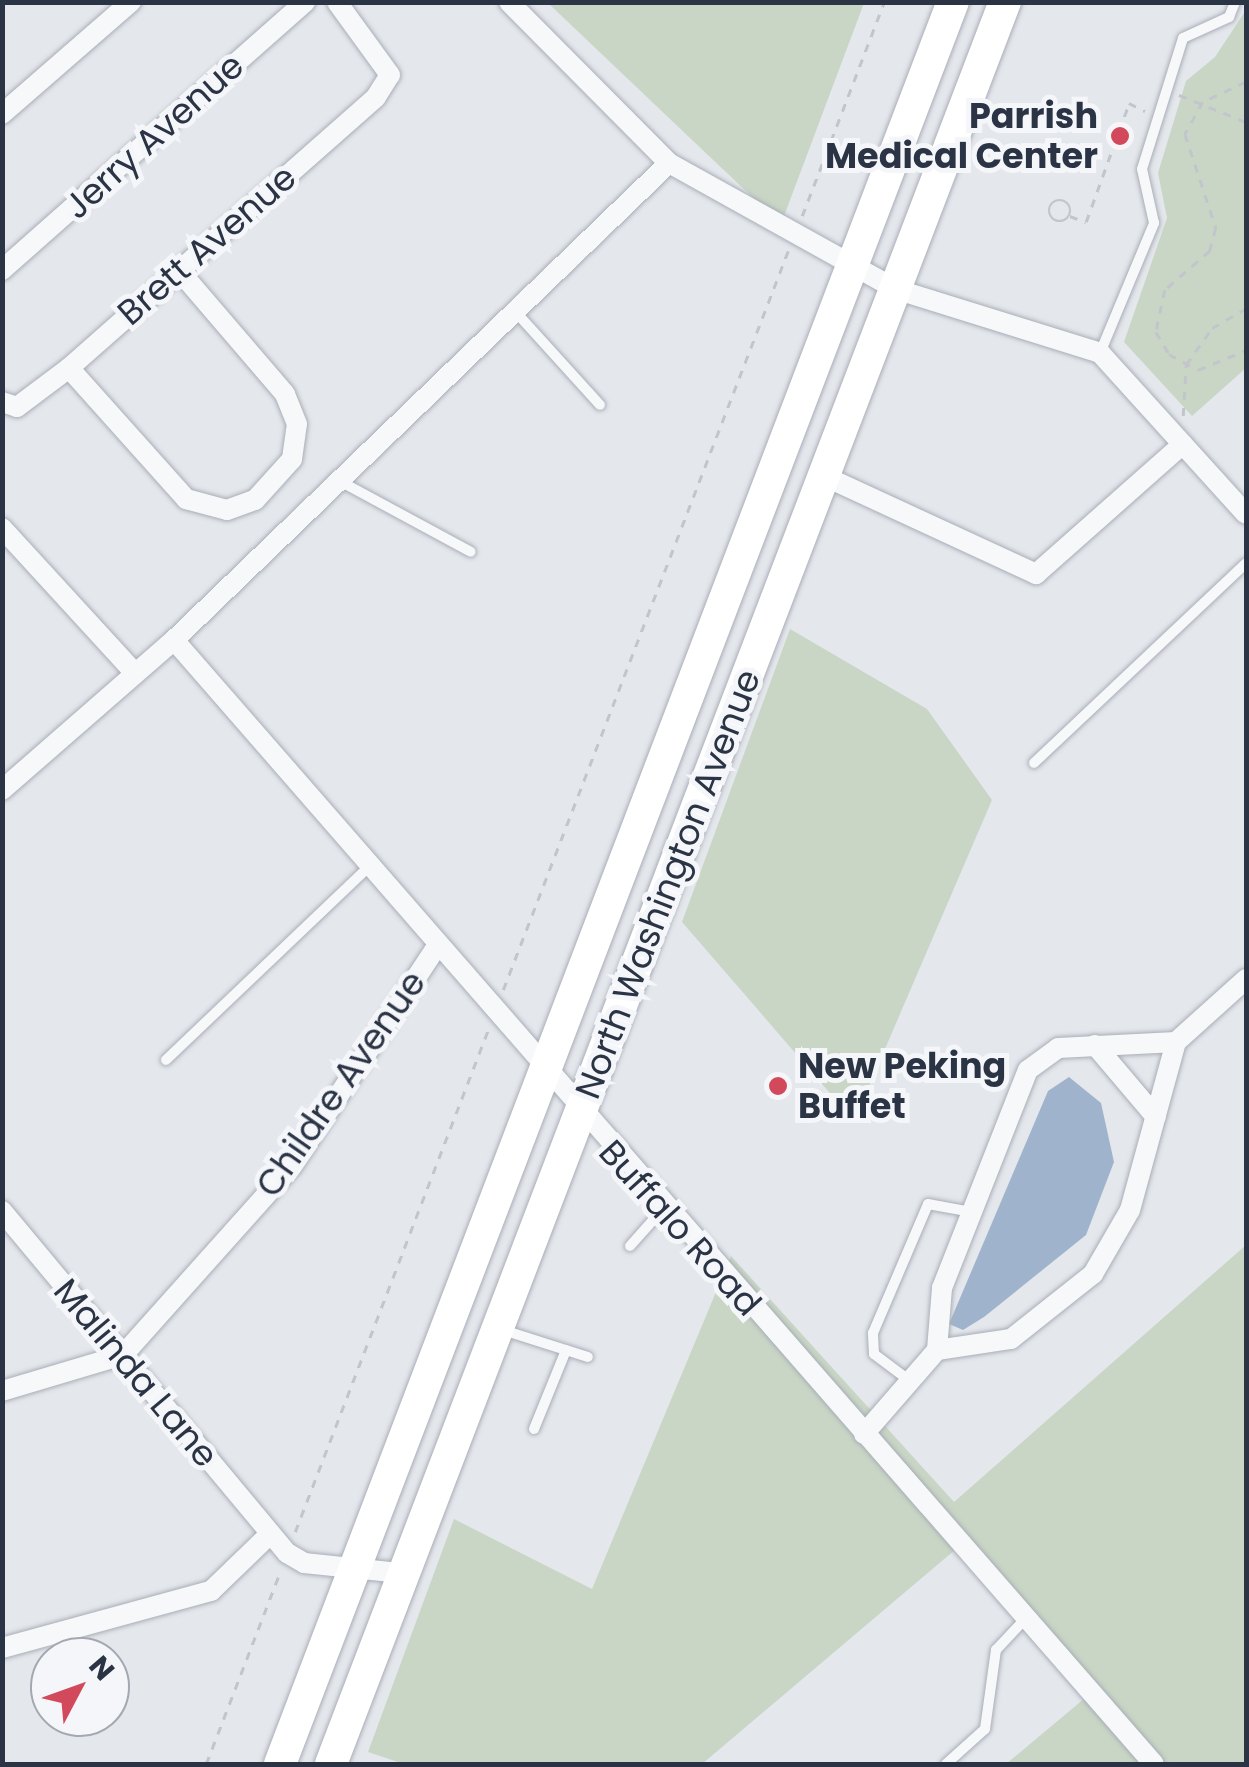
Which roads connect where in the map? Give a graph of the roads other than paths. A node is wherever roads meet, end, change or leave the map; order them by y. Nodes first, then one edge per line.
1 (131, 2) edge
2 (305, 2) edge
3 (337, 2) edge
4 (953, 2) edge
5 (1005, 2) edge
6 (1236, 2) edge
7 (511, 4) edge
8 (2, 114) edge
9 (668, 162) junction
10 (851, 266) junction
11 (178, 269) junction
12 (2, 270) edge
13 (895, 290) junction
14 (514, 310) junction
15 (1100, 353) junction
16 (69, 368) junction
17 (10, 404) edge
18 (600, 405) dead end
19 (1186, 434) junction
20 (824, 476) junction
21 (335, 479) junction
22 (1246, 514) edge
23 (2, 528) edge
24 (472, 552) dead end
25 (1246, 563) edge
26 (174, 640) junction
27 (135, 673) junction
28 (1034, 763) dead end
29 (2, 790) edge
30 (369, 867) junction
31 (436, 946) junction
32 (1246, 978) edge
33 (1176, 1042) junction
34 (1095, 1045) junction
35 (166, 1060) dead end
36 (543, 1069) junction
37 (580, 1114) junction
38 (1156, 1117) junction
39 (663, 1209) junction
40 (2, 1212) edge
41 (972, 1212) junction
42 (630, 1246) dead end
43 (497, 1329) junction
44 (566, 1350) junction
45 (937, 1350) junction
46 (123, 1355) junction
47 (588, 1357) dead end
48 (910, 1381) junction
49 (2, 1391) edge
50 (534, 1429) dead end
51 (864, 1434) junction
52 (270, 1534) junction
53 (349, 1570) junction
54 (401, 1573) junction
55 (1025, 1619) junction
56 (2, 1648) edge
57 (280, 1764) edge
58 (330, 1764) edge
59 (946, 1764) edge
60 (1154, 1764) edge

1 - 8 street
2 - 12 street, Jerry Avenue
3 - 11 street, Brett Avenue
4 - 10 main road, North Washington Avenue
5 - 13 main road, North Washington Avenue
6 - 15 lane
7 - 9 street
9 - 10 street
9 - 14 street
10 - 13 street
10 - 36 main road, North Washington Avenue
11 - 16 street, Brett Avenue
11 - 16 street
13 - 15 street
13 - 20 main road, North Washington Avenue
14 - 18 lane
14 - 21 street
15 - 19 street
16 - 17 street, Brett Avenue
19 - 20 street
19 - 22 street
20 - 37 main road, North Washington Avenue
21 - 24 lane
21 - 26 street
23 - 27 street
25 - 28 lane
26 - 27 street
26 - 30 street, Buffalo Road
27 - 29 street
30 - 31 street, Buffalo Road
30 - 35 lane
31 - 36 street, Buffalo Road
31 - 46 street, Childre Avenue
32 - 33 street
33 - 34 street
33 - 38 street
34 - 38 street
34 - 41 street
36 - 37 street, Buffalo Road
36 - 53 main road, North Washington Avenue
37 - 39 street, Buffalo Road
37 - 43 main road, North Washington Avenue
38 - 45 street
39 - 42 lane
39 - 51 street, Buffalo Road
40 - 46 street, Malinda Lane
41 - 45 street
41 - 48 lane
43 - 44 lane
43 - 54 main road, North Washington Avenue
44 - 47 lane
44 - 50 lane
45 - 48 street
46 - 49 street
46 - 52 street, Malinda Lane
48 - 51 street
51 - 55 street, Buffalo Road
52 - 53 street, Malinda Lane
52 - 56 street
53 - 54 street
53 - 57 main road, North Washington Avenue
54 - 58 main road, North Washington Avenue
55 - 59 lane
55 - 60 street, Buffalo Road

